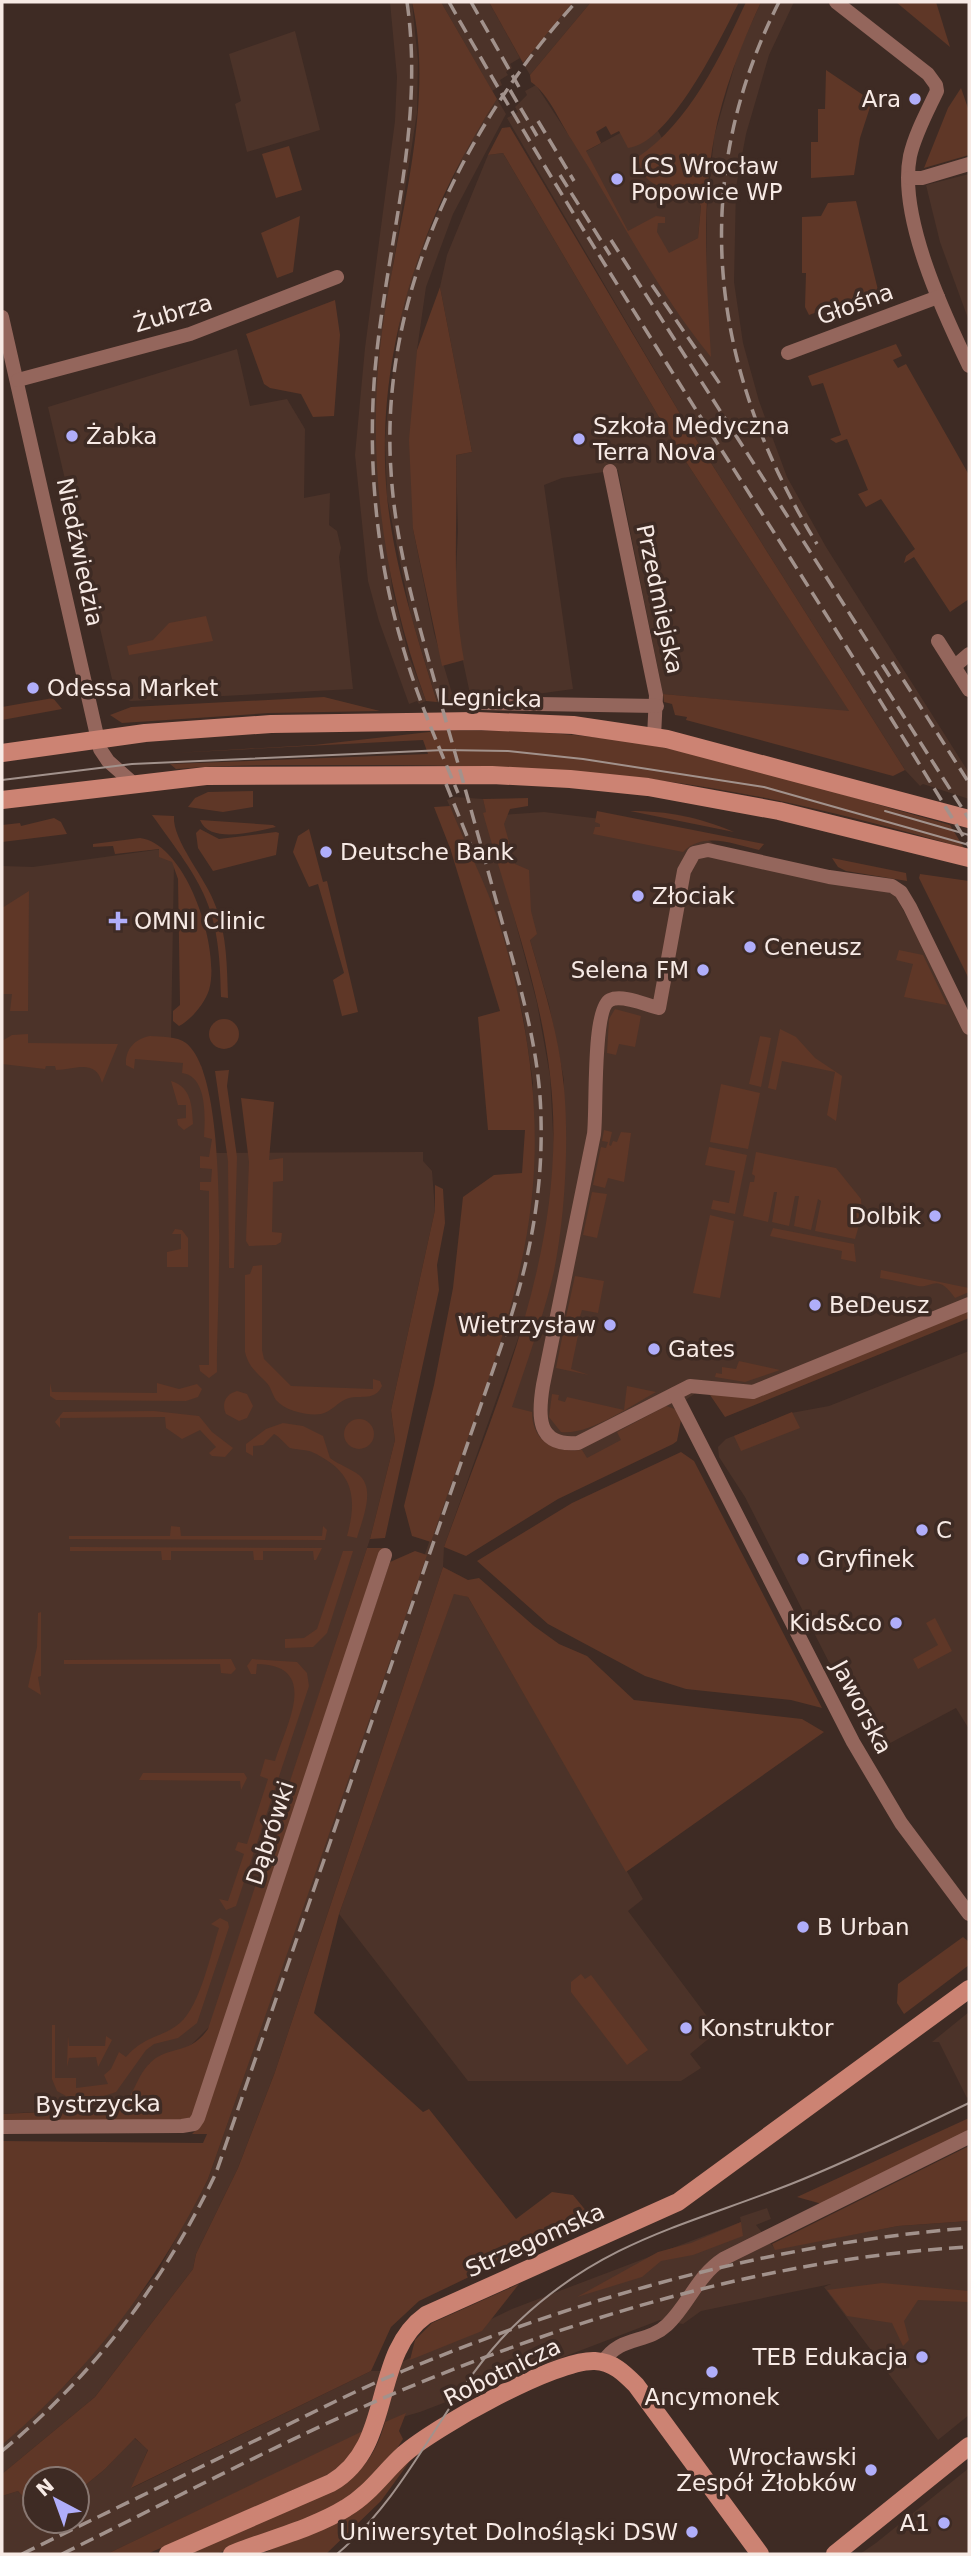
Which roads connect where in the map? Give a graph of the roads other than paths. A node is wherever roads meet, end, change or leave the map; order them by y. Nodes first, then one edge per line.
1 (835, 2) edge
2 (969, 164) edge
3 (909, 178) junction
4 (337, 277) dead end
5 (938, 297) junction
6 (2, 317) edge
7 (788, 353) dead end
8 (969, 366) edge
9 (18, 380) junction
10 (610, 471) dead end
11 (938, 641) dead end
12 (969, 654) edge
13 (955, 666) junction
14 (969, 690) edge
15 (483, 703) dead end
16 (657, 706) junction
17 (654, 737) junction
18 (97, 739) junction
19 (2, 753) edge
20 (134, 784) junction
21 (2, 800) edge
22 (969, 819) edge
23 (969, 858) edge
24 (969, 1028) edge
25 (969, 1304) edge
26 (675, 1394) junction
27 (385, 1555) dead end
28 (969, 1914) edge
29 (969, 1989) edge
30 (194, 2124) joint
31 (2, 2127) edge
32 (969, 2137) edge
33 (603, 2362) junction
34 (969, 2446) edge
35 (168, 2554) edge
36 (232, 2554) edge
37 (760, 2554) edge
38 (835, 2554) edge

1 - 3 street
2 - 3 street
3 - 5 street
4 - 9 street, Żubrza
5 - 7 street, Głośna
5 - 8 street
6 - 9 street, Niedźwiedzia
9 - 18 street, Niedźwiedzia
10 - 16 street, Przedmiejska
11 - 13 street
12 - 13 street
13 - 14 street
15 - 16 street
16 - 17 street, Przedmiejska
17 - 18 main road, Legnicka
17 - 22 main road, Legnicka
18 - 19 main road, Legnicka
18 - 20 street, Niedźwiedzia
20 - 21 main road
20 - 23 main road
24 - 26 street
25 - 26 street
26 - 28 street, Jaworska
27 - 30 street, Dąbrówki
29 - 35 main road, Strzegomska
30 - 31 street, Bystrzycka
32 - 33 street
33 - 36 main road, Robotnicza
33 - 37 main road
34 - 38 main road

